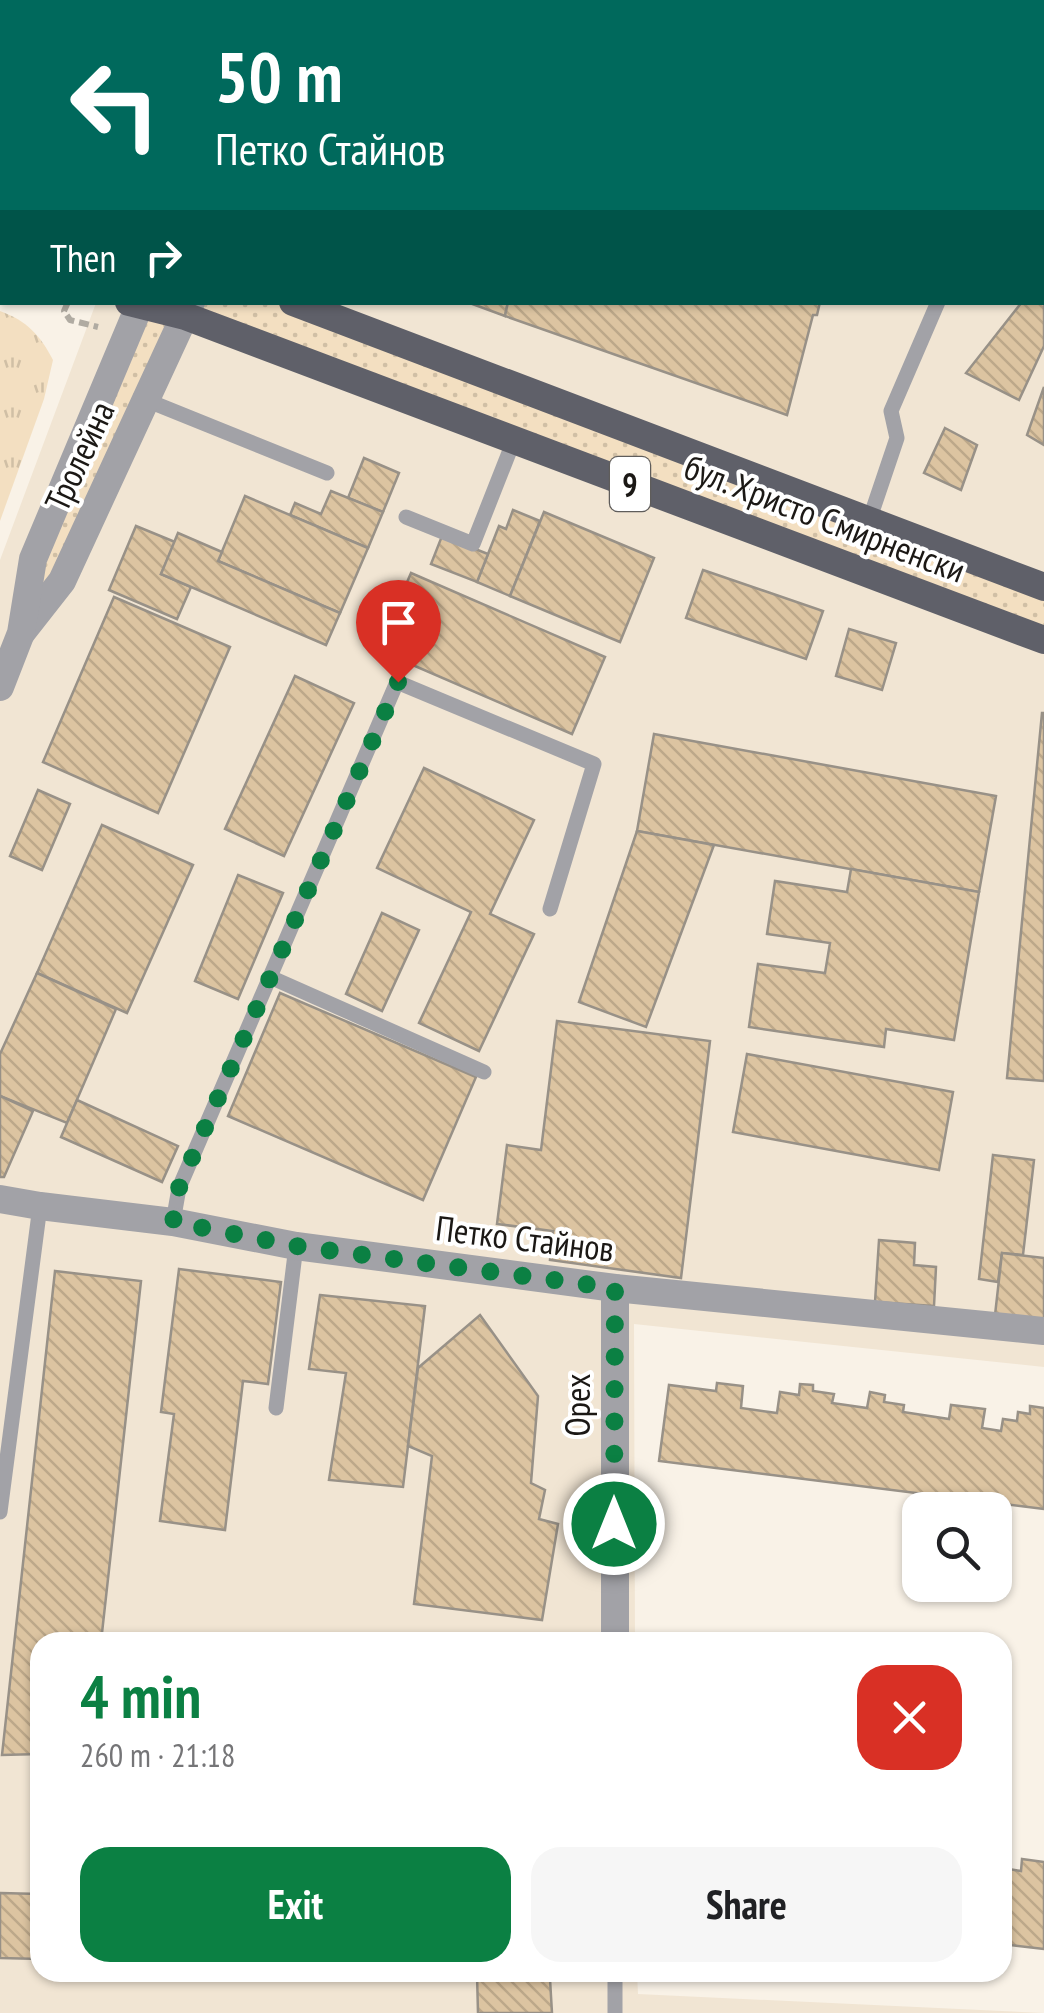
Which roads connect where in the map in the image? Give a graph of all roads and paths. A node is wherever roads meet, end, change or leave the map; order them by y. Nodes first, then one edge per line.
1 (67, 305) edge
2 (135, 305) edge
3 (151, 305) edge
4 (301, 305) edge
5 (937, 305) edge
6 (188, 310) edge
7 (127, 334) junction
8 (146, 400) junction
9 (514, 440) junction
10 (326, 472) dead end
11 (406, 517) dead end
12 (870, 521) junction
13 (1044, 587) edge
14 (21, 633) junction
15 (1044, 640) edge
16 (0, 688) edge
17 (550, 910) dead end
18 (270, 977) junction
19 (484, 1072) dead end
20 (0, 1198) edge
21 (40, 1206) junction
22 (173, 1222) junction
23 (296, 1246) junction
24 (615, 1288) junction
25 (1044, 1331) edge
26 (276, 1408) dead end
27 (0, 1512) edge
28 (614, 1632) edge
29 (615, 1982) edge
30 (615, 2013) edge

1 - 7 path
2 - 7 street, Тролейна
3 - 6 main road, бул. Христо Смирненски / 9
4 - 12 main road, бул. Христо Смирненски / 9
5 - 12 lane
6 - 8 street, Тролейна
6 - 9 main road, бул. Христо Смирненски / 9
7 - 14 street, Тролейна
8 - 10 lane
8 - 14 street, Тролейна
9 - 11 lane
9 - 15 main road, бул. Христо Смирненски / 9
12 - 13 main road, бул. Христо Смирненски / 9
14 - 16 street, Тролейна
17 - 18 lane
18 - 19 lane
18 - 22 lane
20 - 21 street, Петко Стайнов
21 - 22 street, Петко Стайнов
21 - 27 lane
22 - 23 street, Петко Стайнов
23 - 24 street, Петко Стайнов
23 - 26 lane
24 - 25 street, Петко Стайнов
24 - 28 street, Орех
29 - 30 lane

